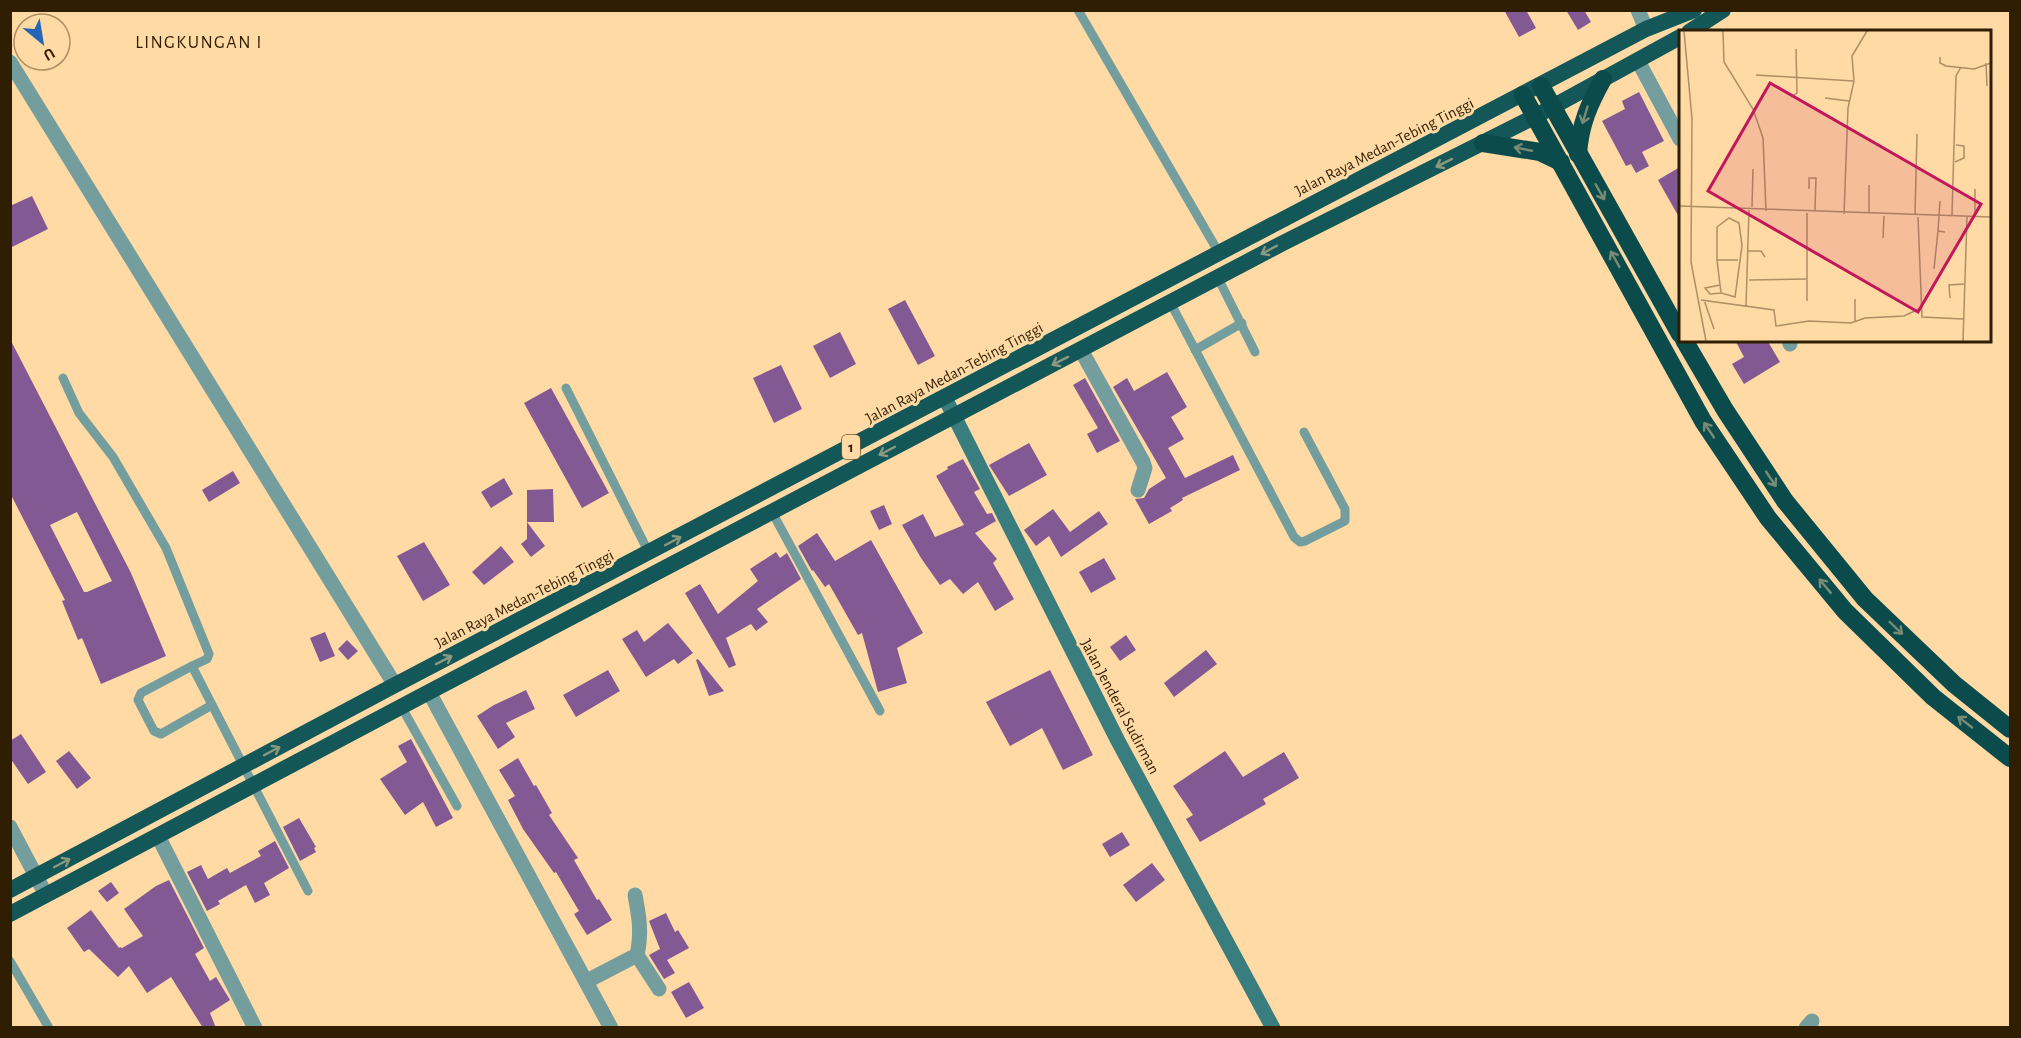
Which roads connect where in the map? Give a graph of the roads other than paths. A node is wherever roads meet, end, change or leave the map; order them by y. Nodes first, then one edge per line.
1 (1078, 10) edge
2 (1638, 10) edge
3 (1694, 10) edge
4 (1723, 10) edge
5 (1646, 29) junction
6 (1692, 30) edge
7 (1679, 38) edge
8 (1638, 61) junction
9 (10, 62) edge
10 (1603, 79) junction
11 (1541, 86) junction
12 (1523, 94) junction
13 (1552, 106) junction
14 (1534, 117) junction
15 (1679, 138) edge
16 (1483, 143) junction
17 (1578, 154) junction
18 (1561, 162) junction
19 (1219, 253) junction
20 (1218, 278) junction
21 (1170, 302) junction
22 (1242, 323) junction
23 (1679, 332) edge
24 (1685, 342) edge
25 (1081, 350) junction
26 (1195, 350) junction
27 (1255, 352) dead end
28 (63, 378) dead end
29 (566, 388) dead end
30 (945, 398) junction
31 (954, 416) junction
32 (1304, 432) dead end
33 (1138, 489) dead end
34 (772, 512) junction
35 (649, 554) junction
36 (605, 576) junction
37 (616, 593) junction
38 (192, 666) junction
39 (395, 685) junction
40 (429, 692) junction
41 (212, 705) junction
42 (401, 706) junction
43 (880, 711) dead end
44 (2010, 729) edge
45 (2010, 758) edge
46 (243, 766) junction
47 (253, 786) junction
48 (457, 806) dead end
49 (10, 827) edge
50 (158, 836) junction
51 (36, 877) junction
52 (10, 890) edge
53 (308, 891) dead end
54 (46, 895) junction
55 (635, 895) dead end
56 (10, 914) edge
57 (637, 955) junction
58 (10, 961) edge
59 (587, 981) junction
60 (659, 989) dead end
61 (49, 1028) edge
62 (255, 1028) edge
63 (611, 1028) edge
64 (1273, 1028) edge

1 - 19 lane
2 - 5 street
3 - 5 highway, Jalan Raya Medan-Tebing Tinggi / 1
4 - 6 highway
5 - 11 highway, Jalan Raya Medan-Tebing Tinggi / 1
7 - 8 highway, 1
8 - 10 highway, 1
8 - 15 street
9 - 39 street
10 - 13 highway, 1
10 -> 17 highway
11 - 12 highway, Jalan Raya Medan-Tebing Tinggi / 1
11 - 13 highway
12 - 14 highway
12 - 19 highway, Jalan Raya Medan-Tebing Tinggi / 1
13 - 14 highway, 1
13 - 17 highway
14 - 16 highway, 1
14 - 18 highway
18 -> 16 highway
16 -> 20 highway, 1
17 -> 23 highway
45 -> 18 highway
19 - 30 highway, Jalan Raya Medan-Tebing Tinggi / 1
20 - 21 highway, 1
20 - 22 lane
21 - 25 highway, 1
21 - 26 lane
22 - 26 lane
22 - 27 lane
24 -> 44 highway
25 -> 31 highway, 1
25 - 33 street
26 - 32 lane
28 - 38 lane
29 - 35 lane
30 - 31 main road, Jalan Jenderal Sudirman
35 -> 30 highway, Jalan Raya Medan-Tebing Tinggi / 1
31 -> 34 highway, 1
31 - 64 main road, Jalan Jenderal Sudirman
34 - 37 highway, 1
34 - 43 lane
35 - 36 highway, Jalan Raya Medan-Tebing Tinggi / 1
36 - 37 highway
39 -> 36 highway, Jalan Raya Medan-Tebing Tinggi / 1
37 - 40 highway, 1
38 - 41 lane
38 - 41 lane
46 -> 39 highway, Jalan Raya Medan-Tebing Tinggi / 1
40 - 42 highway, 1
40 - 59 street
41 - 46 lane
42 - 47 highway, 1
42 - 48 lane
46 - 47 lane
51 -> 46 highway, Jalan Raya Medan-Tebing Tinggi / 1
47 - 50 highway, 1
47 - 53 lane
49 - 51 street
50 - 54 highway, 1
50 - 62 street
51 - 52 highway, Jalan Raya Medan-Tebing Tinggi / 1
51 - 54 street
54 - 56 highway, 1
55 - 57 street
57 - 59 street
57 - 60 street
58 - 61 lane
59 - 63 street

